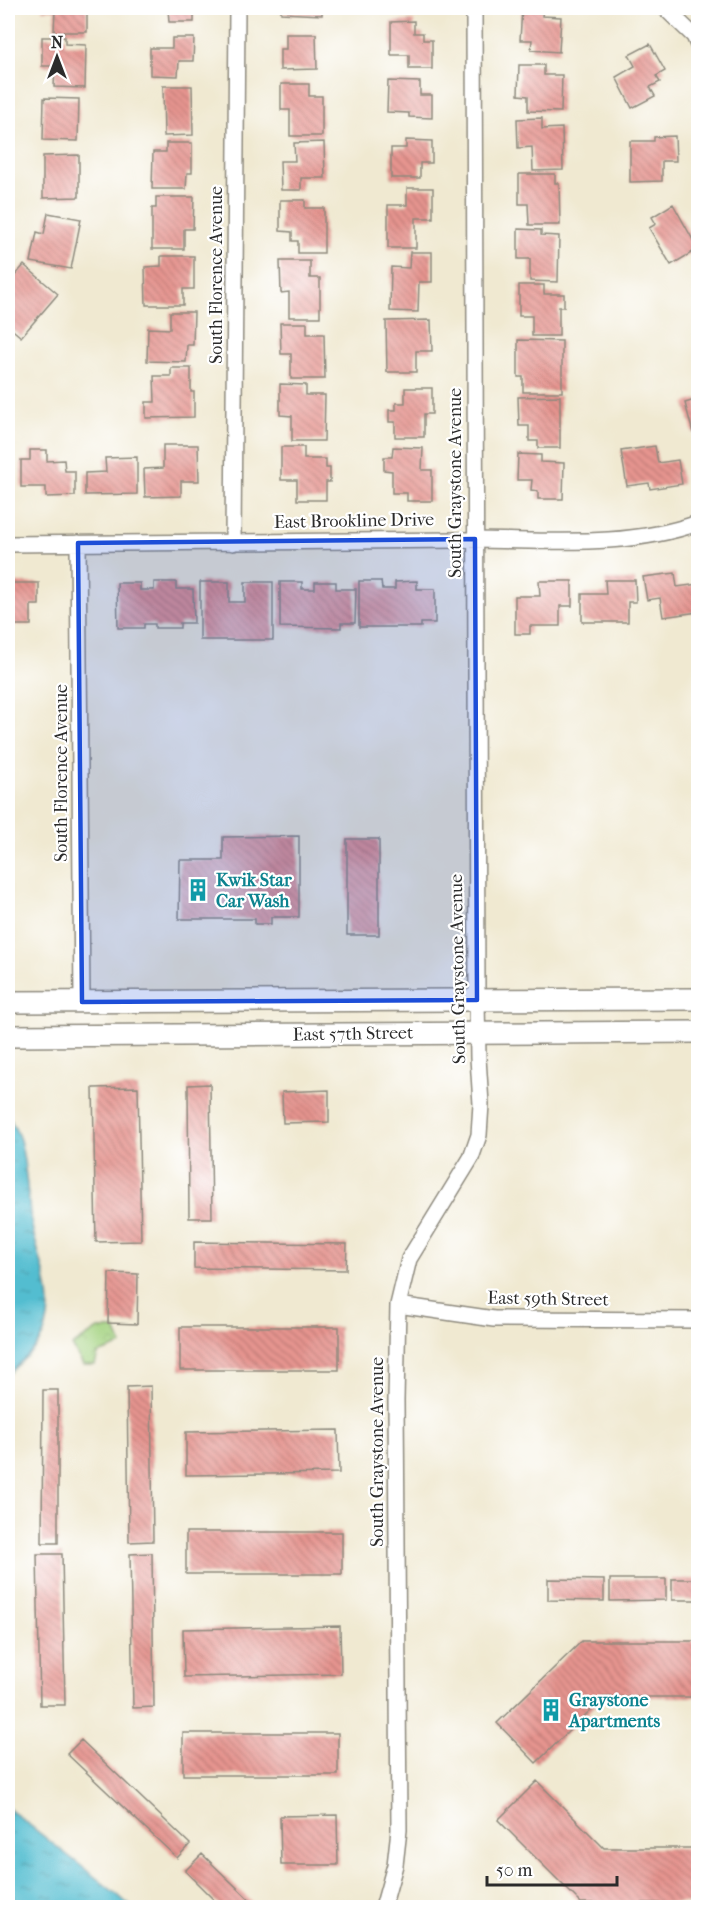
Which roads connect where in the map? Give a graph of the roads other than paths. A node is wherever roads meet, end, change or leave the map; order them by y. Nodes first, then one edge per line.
1 (237, 8) edge
2 (474, 8) edge
3 (665, 8) edge
4 (699, 45) edge
5 (699, 523) edge
6 (475, 539) junction
7 (78, 543) junction
8 (233, 543) junction
9 (8, 544) edge
10 (699, 999) edge
11 (477, 1000) junction
12 (8, 1002) edge
13 (82, 1002) junction
14 (699, 1032) edge
15 (477, 1033) junction
16 (8, 1036) edge
17 (398, 1305) junction
18 (699, 1320) edge
19 (384, 1908) edge

1 - 8 street, South Florence Avenue
2 - 6 street, South Graystone Avenue
3 - 4 street
5 - 6 street, East Brookline Drive
6 - 8 street, East Brookline Drive
6 - 11 street, South Graystone Avenue
7 - 8 street, East Brookline Drive
7 - 9 street, East Brookline Drive
7 - 13 street, South Florence Avenue
10 - 11 main road, East 57th Street
11 - 13 main road, East 57th Street
11 - 15 street, South Graystone Avenue
12 - 13 main road, East 57th Street
14 - 15 main road, East 57th Street
15 - 16 main road, East 57th Street
15 - 17 street, South Graystone Avenue
17 - 18 street, East 59th Street
17 - 19 street, South Graystone Avenue

